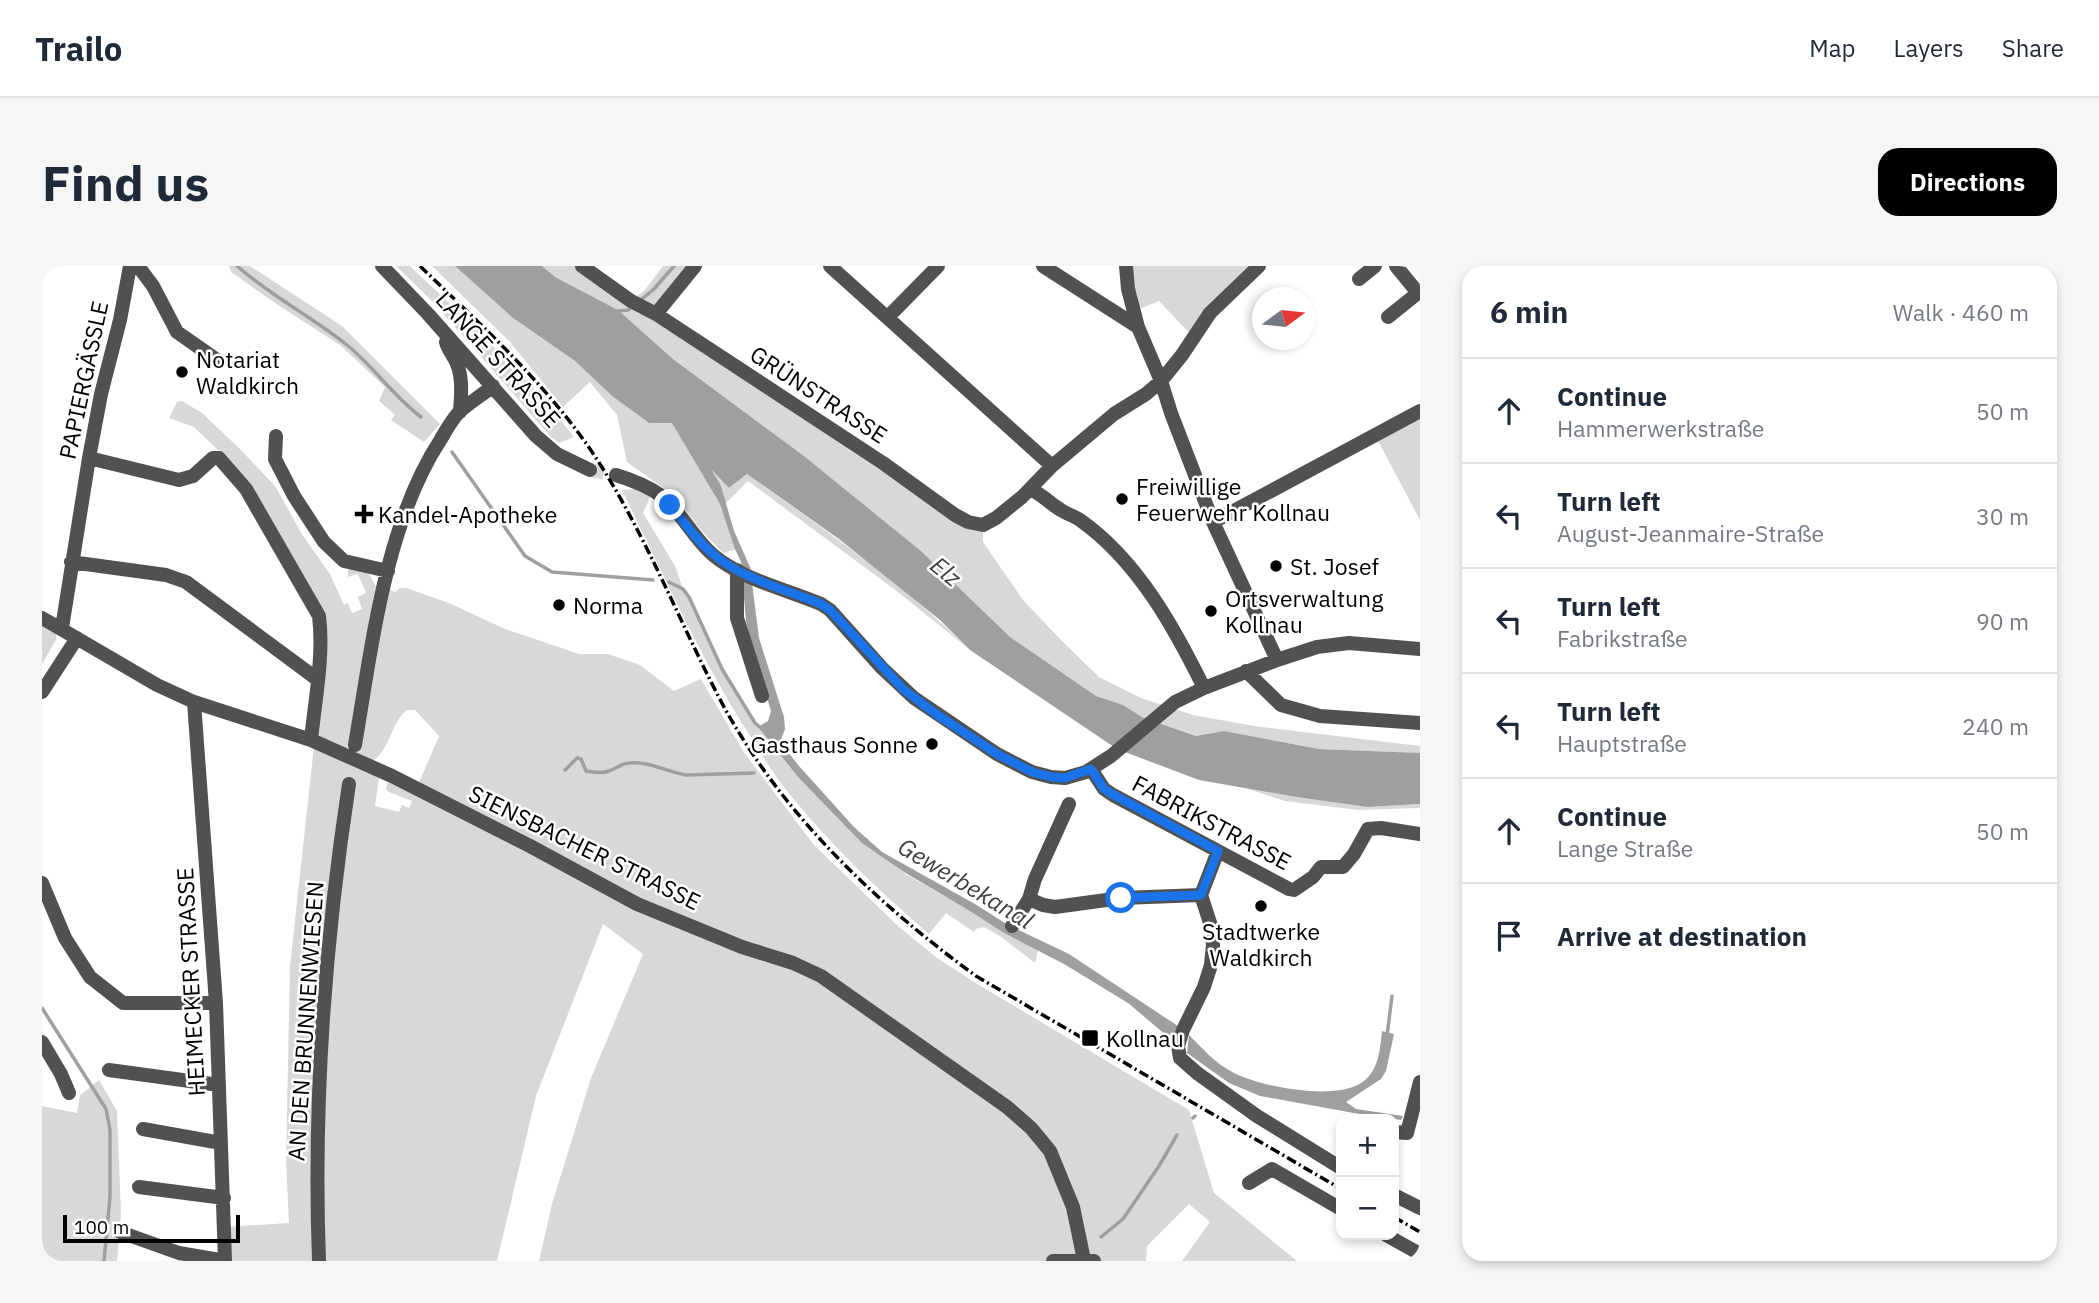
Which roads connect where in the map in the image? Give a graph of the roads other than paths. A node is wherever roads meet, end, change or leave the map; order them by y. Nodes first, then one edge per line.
1 (130, 266) edge
2 (138, 266) edge
3 (382, 266) edge
4 (582, 266) edge
5 (695, 266) edge
6 (830, 266) edge
7 (938, 266) edge
8 (1043, 266) edge
9 (1126, 266) edge
10 (1259, 266) edge
11 (1375, 266) edge
12 (1396, 266) edge
13 (1359, 279) dead end
14 (643, 308) junction
15 (888, 317) junction
16 (1388, 317) dead end
17 (1138, 327) junction
18 (445, 334) junction
19 (217, 360) dead end
20 (1161, 381) junction
21 (493, 386) junction
22 (1420, 411) edge
23 (460, 412) junction
24 (276, 436) dead end
25 (89, 458) junction
26 (1052, 466) junction
27 (590, 470) tunnel mouth
28 (616, 475) tunnel mouth
29 (1030, 489) junction
30 (1213, 522) junction
31 (71, 562) junction
32 (737, 570) junction
33 (388, 571) junction
34 (42, 618) edge
35 (62, 628) junction
36 (77, 638) junction
37 (1420, 649) edge
38 (1277, 660) junction
39 (1246, 671) junction
40 (317, 679) junction
41 (1204, 688) junction
42 (42, 692) edge
43 (762, 696) dead end
44 (194, 702) junction
45 (1420, 723) edge
46 (311, 740) junction
47 (355, 745) tunnel mouth
48 (1091, 769) junction
49 (349, 784) tunnel mouth
50 (1069, 804) dead end
51 (1420, 834) edge
52 (1218, 851) junction
53 (42, 883) edge
54 (1201, 895) junction
55 (1029, 899) junction
56 (1012, 926) dead end
57 (216, 1003) junction
58 (42, 1042) edge
59 (110, 1070) dead end
60 (1420, 1082) edge
61 (219, 1085) junction
62 (69, 1093) dead end
63 (143, 1129) dead end
64 (1399, 1132) edge
65 (221, 1143) junction
66 (1336, 1165) edge
67 (1249, 1184) dead end
68 (139, 1187) dead end
69 (224, 1198) junction
70 (1399, 1198) edge
71 (1336, 1206) edge
72 (1420, 1208) edge
73 (120, 1232) dead end
74 (1395, 1240) edge
75 (1420, 1254) edge
76 (1084, 1260) edge
77 (225, 1261) edge
78 (319, 1261) edge
79 (1052, 1261) edge
80 (1094, 1261) edge

1 - 25 street, PAPIERGÄSSLE
2 - 19 street
3 - 18 street, LANGE STRASSE
4 - 14 street, GRÜNSTRASSE
5 - 14 street
6 - 15 street
7 - 15 street
8 - 17 street
9 - 17 street
10 - 20 street, GRÜNSTRASSE
11 - 13 street
12 - 16 street
14 - 29 street, GRÜNSTRASSE
15 - 26 street
17 - 20 street
18 - 21 street, LANGE STRASSE
18 - 23 street
20 - 26 street, GRÜNSTRASSE
20 - 30 street
21 - 23 street
21 - 27 street, LANGE STRASSE
22 - 30 street
23 - 33 street
24 - 33 street
25 - 31 street, PAPIERGÄSSLE
25 - 40 street
26 - 29 street, GRÜNSTRASSE
28 - 32 street
29 - 41 street
30 - 38 street
31 - 35 street, PAPIERGÄSSLE
31 - 40 street
32 - 43 street
32 - 48 street
33 - 47 street
34 - 35 street, SIENSBACHER STRASSE
35 - 36 street, SIENSBACHER STRASSE
36 - 42 street
36 - 44 street, SIENSBACHER STRASSE
37 - 38 street
38 - 39 street
39 - 41 street
39 - 45 street
40 - 46 street
41 - 48 street
44 - 46 street, SIENSBACHER STRASSE
44 - 57 street, HEIMECKER STRASSE
46 - 76 street, SIENSBACHER STRASSE
48 - 52 street, FABRIKSTRASSE
49 - 78 street, AN DEN BRUNNENWIESEN
50 - 55 street
51 - 52 street, FABRIKSTRASSE
52 - 54 street
53 - 57 street
54 - 55 street
54 - 66 street
55 - 56 street
57 - 61 street, HEIMECKER STRASSE
58 - 62 street
59 - 61 street
60 - 64 street
61 - 65 street, HEIMECKER STRASSE
63 - 65 street
65 - 69 street, HEIMECKER STRASSE
67 - 71 street
68 - 69 street
69 - 77 street, HEIMECKER STRASSE
70 - 72 street
73 - 77 street
74 - 75 street
76 - 79 street
76 - 80 street

